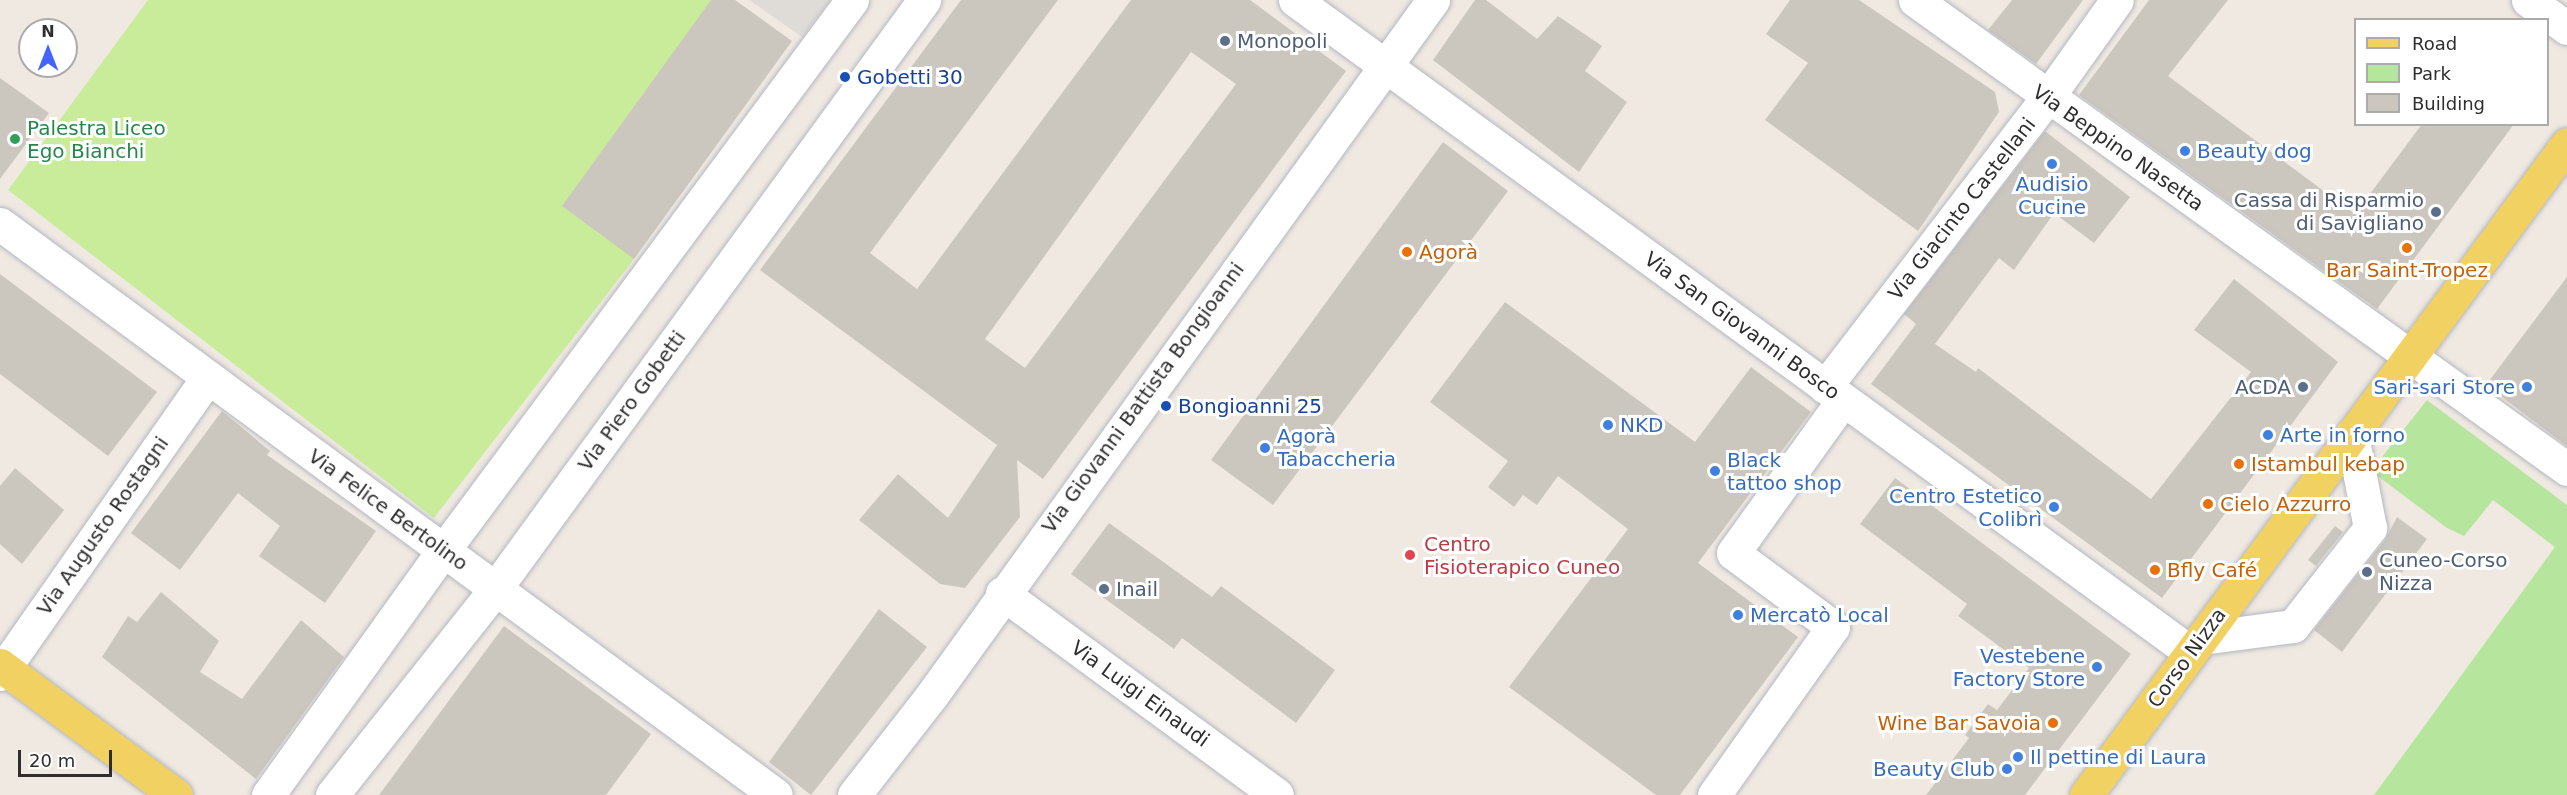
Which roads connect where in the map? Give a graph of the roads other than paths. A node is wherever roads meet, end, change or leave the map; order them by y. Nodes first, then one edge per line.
1 (852, 0) edge
2 (924, 0) edge
3 (1295, 0) edge
4 (1433, 0) edge
5 (1915, 0) edge
6 (2117, 0) edge
7 (2528, 0) edge
8 (2567, 28) edge
9 (1384, 64) junction
10 (2047, 98) junction
11 (2567, 144) edge
12 (0, 224) edge
13 (2410, 355) junction
14 (207, 378) junction
15 (1834, 393) junction
16 (2352, 435) junction
17 (2567, 469) edge
18 (443, 551) junction
19 (495, 589) junction
20 (1002, 592) junction
21 (2196, 645) junction
22 (1, 669) edge
23 (176, 795) edge
24 (268, 795) edge
25 (332, 795) edge
26 (776, 795) edge
27 (854, 795) edge
28 (1277, 795) edge
29 (1714, 795) edge
30 (2086, 795) edge

1 - 18 street
2 - 19 street, Via Piero Gobetti
3 - 9 street, Via San Giovanni Bosco
4 - 9 street, Via Giovanni Battista Bongioanni
5 - 10 street, Via Beppino Nasetta
6 - 10 street, Via Giacinto Castellani
7 - 8 street
9 - 15 street, Via San Giovanni Bosco
9 - 20 street, Via Giovanni Battista Bongioanni
10 - 13 street, Via Beppino Nasetta
10 - 15 street, Via Giacinto Castellani
11 - 13 main road, Corso Nizza
12 - 14 street, Via Felice Bertolino
13 - 16 main road, Corso Nizza
13 - 17 street, Via Beppino Nasetta
14 - 18 street, Via Felice Bertolino
14 - 22 street, Via Augusto Rostagni
15 - 21 street, Via San Giovanni Bosco
15 - 29 street, Via Giacinto Castellani
16 - 21 main road, Corso Nizza
16 - 21 street
18 - 19 street, Via Felice Bertolino
18 - 24 street
19 - 25 street, Via Piero Gobetti
19 - 26 street, Via Felice Bertolino
20 - 27 street, Via Giovanni Battista Bongioanni
20 - 28 street, Via Luigi Einaudi
21 - 30 main road, Corso Nizza
22 - 23 main road

